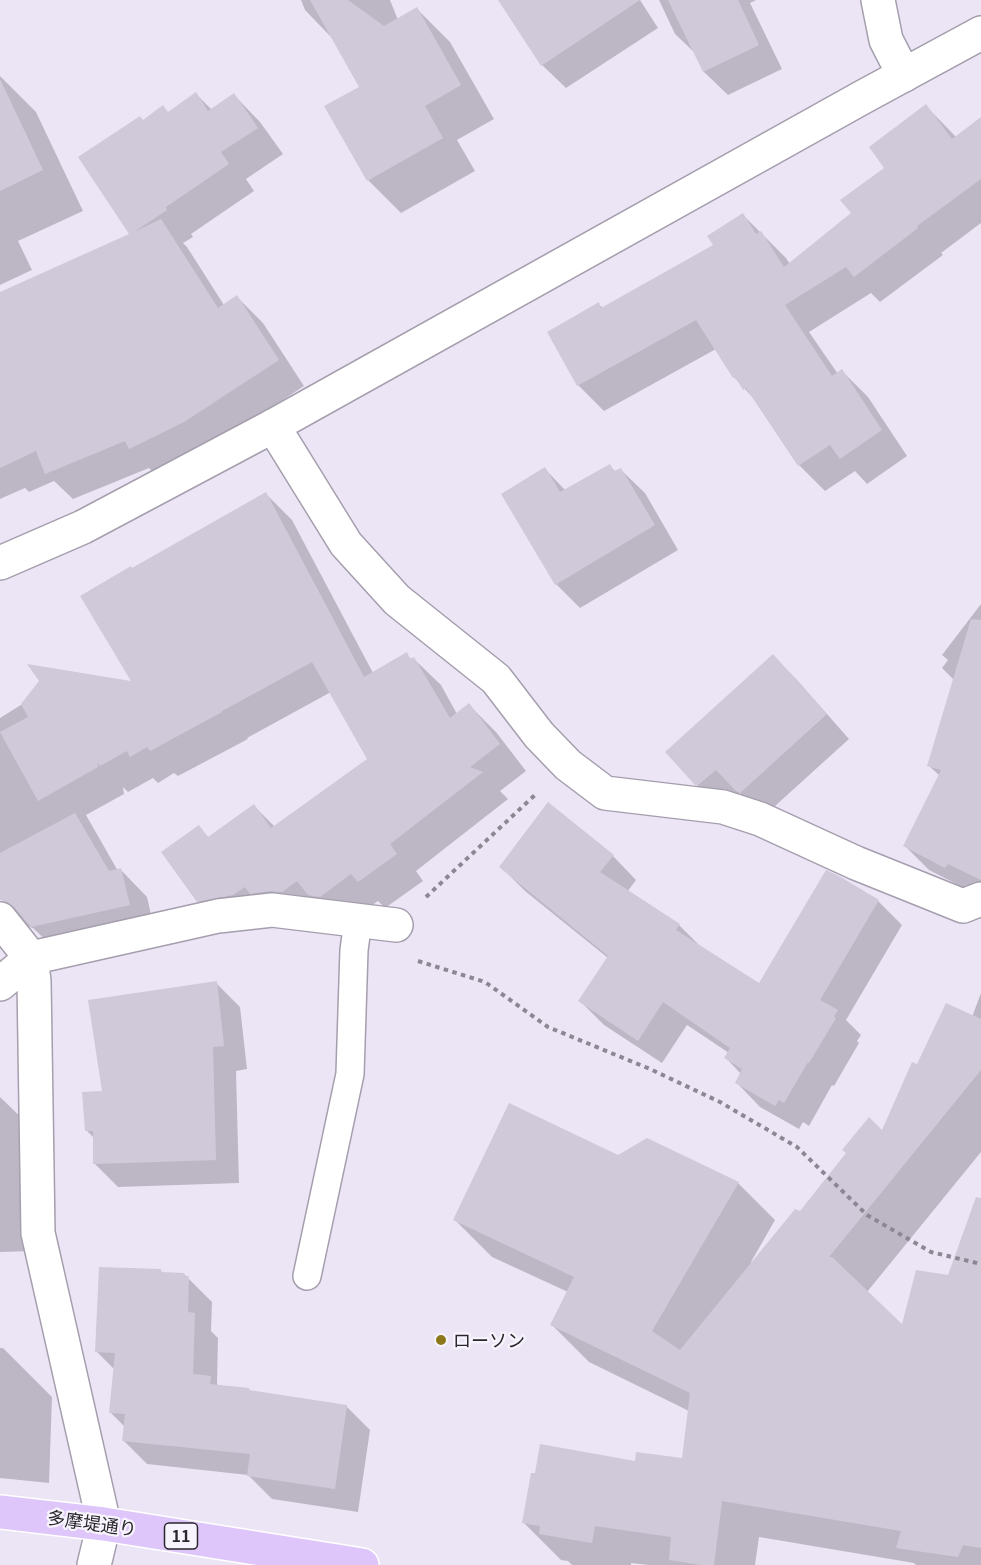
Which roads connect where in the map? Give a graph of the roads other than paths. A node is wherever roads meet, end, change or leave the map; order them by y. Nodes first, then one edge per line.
1 (878, 0) edge
2 (981, 33) edge
3 (904, 75) junction
4 (273, 426) junction
5 (0, 563) edge
6 (981, 899) edge
7 (0, 918) edge
8 (358, 921) junction
9 (396, 925) road end
10 (31, 958) junction
11 (0, 984) edge
12 (307, 1276) dead end
13 (0, 1512) edge
14 (104, 1524) junction
15 (94, 1565) edge
16 (362, 1565) edge

1 - 3 street
2 - 3 street
3 - 4 street
4 - 5 street
4 - 6 street
7 - 10 street
8 - 9 street
8 - 10 street
8 - 12 lane
10 - 11 street
10 - 14 street
13 - 14 main road, 多摩堤通り / 11
14 - 15 street
14 - 16 main road, 多摩堤通り / 11

